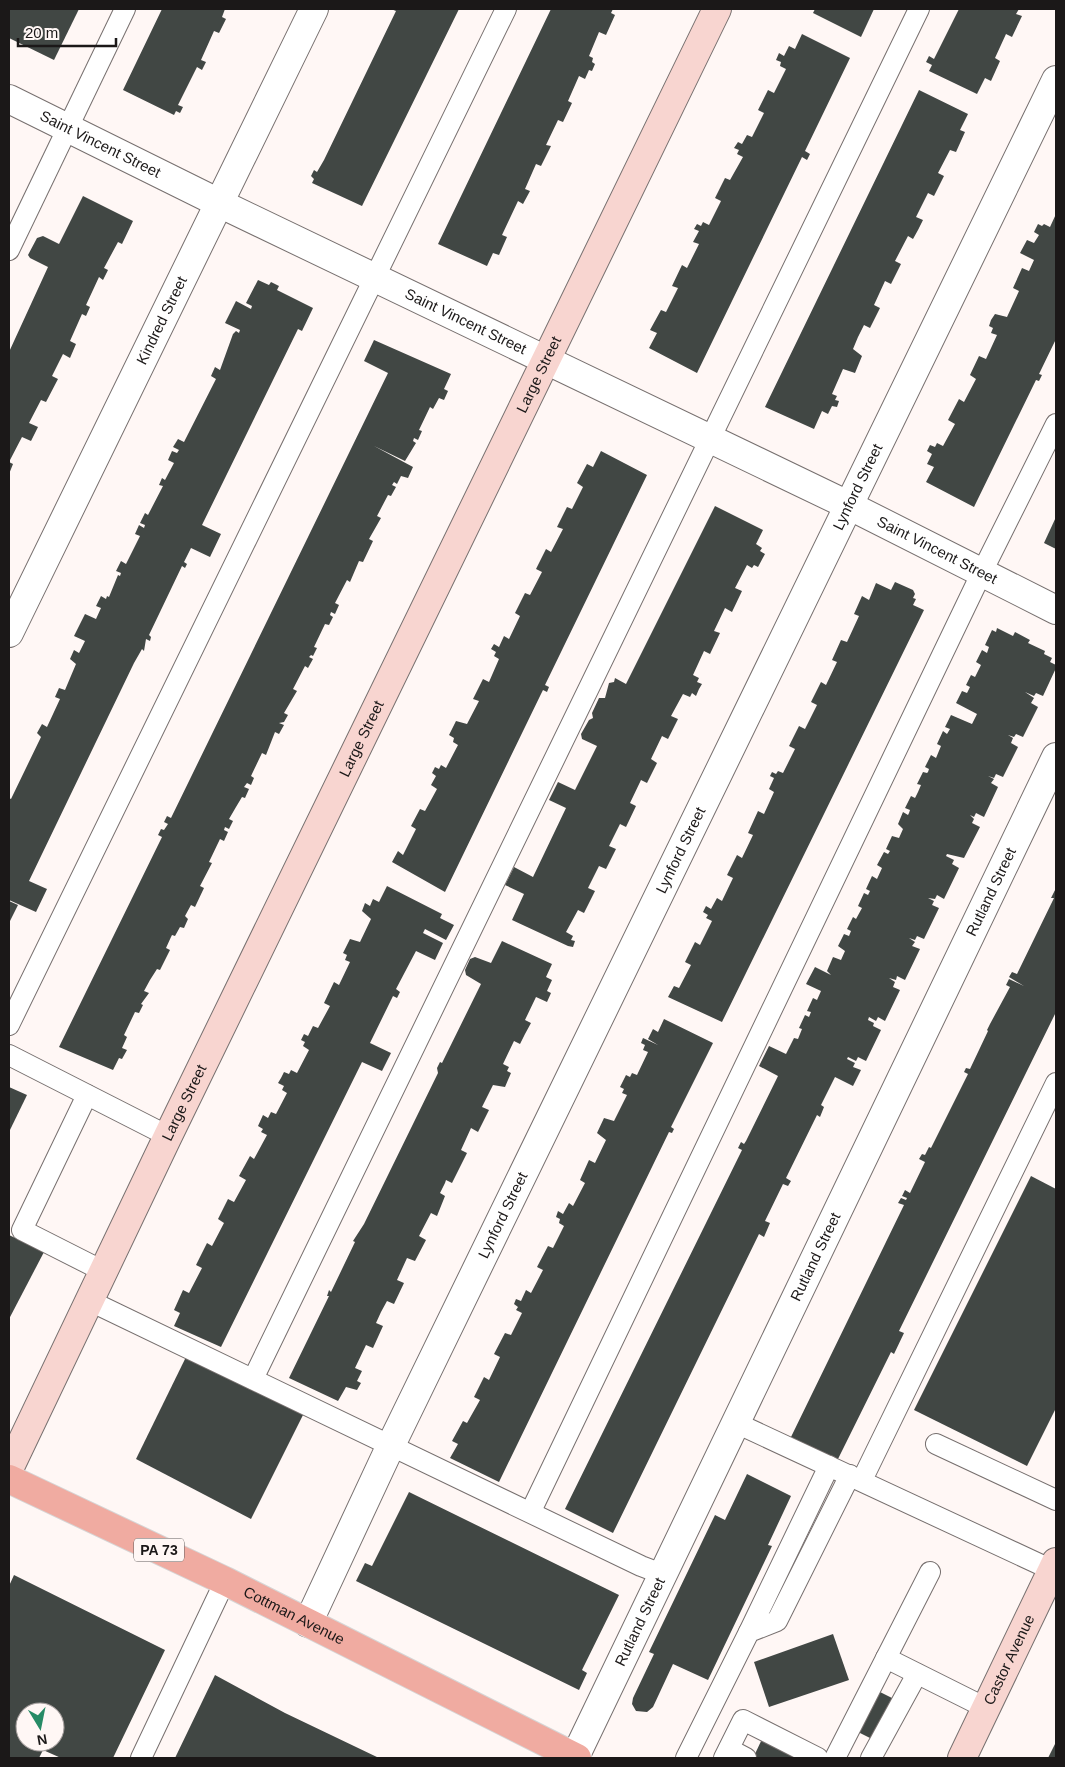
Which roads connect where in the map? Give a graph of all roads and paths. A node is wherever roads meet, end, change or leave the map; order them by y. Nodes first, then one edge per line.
1 (125, 9) edge
2 (314, 9) edge
3 (506, 9) edge
4 (717, 9) edge
5 (919, 9) edge
6 (1056, 80) edge
7 (9, 98) edge
8 (68, 127) junction
9 (220, 203) junction
10 (9, 250) edge
11 (375, 277) junction
12 (546, 360) junction
13 (1056, 424) edge
14 (710, 440) junction
15 (850, 506) junction
16 (982, 572) junction
17 (1056, 610) edge
18 (9, 633) edge
19 (1056, 757) edge
20 (9, 1025) edge
21 (9, 1055) edge
22 (1056, 1083) edge
23 (87, 1095) junction
24 (168, 1136) junction
25 (103, 1270) junction
26 (90, 1300) junction
27 (253, 1379) junction
28 (734, 1422) junction
29 (936, 1444) dead end
30 (391, 1445) junction
31 (829, 1466) junction
32 (9, 1469) edge
33 (856, 1478) junction
34 (9, 1479) edge
35 (1056, 1500) edge
36 (531, 1511) junction
37 (1054, 1566) edge
38 (930, 1572) dead end
39 (662, 1574) junction
40 (225, 1581) junction
41 (308, 1623) junction
42 (749, 1632) junction
43 (886, 1658) junction
44 (917, 1674) junction
45 (986, 1708) junction
46 (726, 1754) edge
47 (141, 1758) edge
48 (576, 1758) edge
49 (686, 1758) edge
50 (746, 1758) edge
51 (818, 1758) edge
52 (835, 1758) edge
53 (871, 1758) edge
54 (962, 1758) edge

1 - 8 lane
2 - 9 street, Kindred Street
3 - 11 lane
4 - 12 street, Large Street
5 - 14 lane
6 - 15 street, Lynford Street
7 - 8 street, Saint Vincent Street
8 - 9 street, Saint Vincent Street
8 - 10 lane
9 - 11 street, Saint Vincent Street
9 - 18 street, Kindred Street
11 - 12 street, Saint Vincent Street
11 - 20 lane
12 - 14 street, Saint Vincent Street
12 - 24 street, Large Street
13 - 16 lane
14 - 15 street, Saint Vincent Street
14 - 27 lane
15 - 16 street, Saint Vincent Street
15 - 30 street, Lynford Street
16 - 17 street, Saint Vincent Street
16 - 36 lane
19 - 28 street, Rutland Street
21 - 23 lane
22 - 33 lane
23 - 24 lane
23 - 25 lane
24 - 25 street, Large Street
25 - 26 street, Large Street
26 - 27 lane
26 - 32 street, Large Street
27 - 30 lane
28 - 31 lane
28 - 39 street, Rutland Street
29 - 35 lane
30 - 36 lane
30 - 41 street, Lynford Street
31 - 33 lane
31 - 42 lane
33 - 37 lane
33 - 42 lane
34 - 40 main road, Cottman Avenue / PA 73
36 - 39 lane
37 - 45 street, Castor Avenue
38 - 43 lane
39 - 48 street, Rutland Street
40 - 41 main road, Cottman Avenue / PA 73
40 - 47 lane
41 - 48 main road, Cottman Avenue / PA 73
42 - 49 lane
43 - 44 lane
43 - 52 lane
44 - 45 lane
44 - 53 lane
45 - 54 street, Castor Avenue
46 - 50 lane
46 - 51 lane

